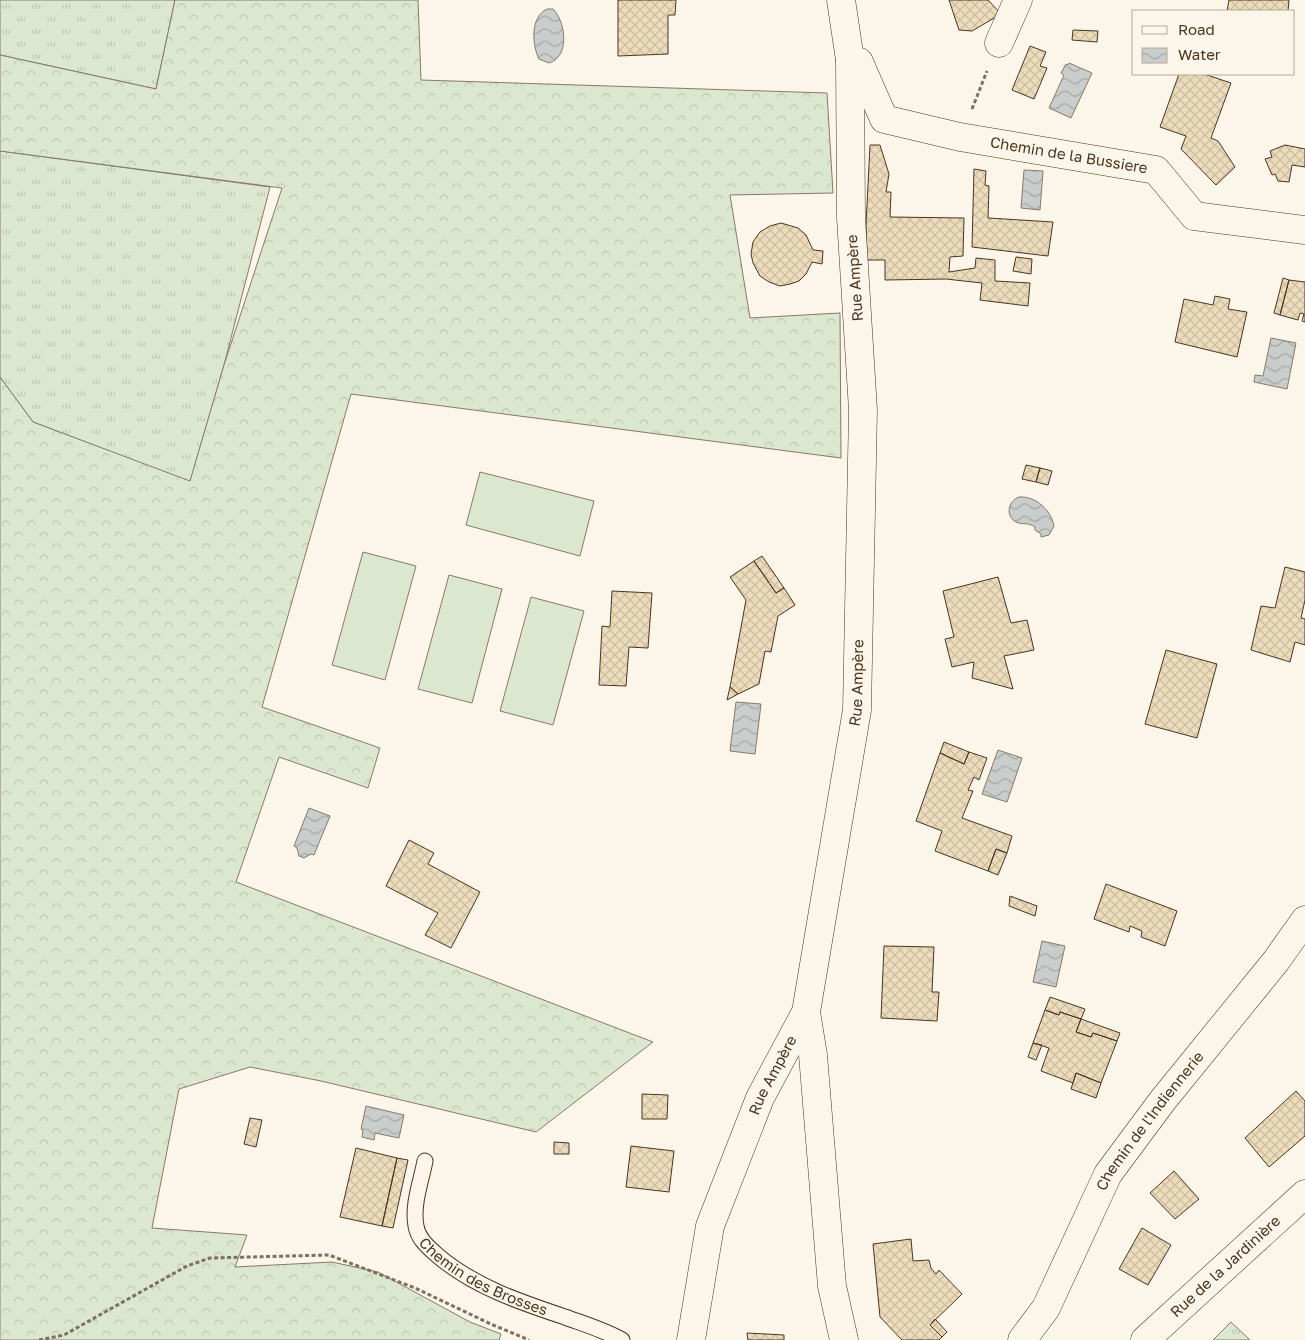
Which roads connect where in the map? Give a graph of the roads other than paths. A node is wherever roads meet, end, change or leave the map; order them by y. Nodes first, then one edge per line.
1 (841, 0) edge
2 (1018, 0) edge
3 (999, 43) road end
4 (850, 60) junction
5 (1305, 230) edge
6 (1305, 920) edge
7 (806, 1012) junction
8 (425, 1161) dead end
9 (1305, 1194) edge
10 (622, 1340) edge
11 (691, 1340) edge
12 (844, 1340) edge
13 (1022, 1340) edge
14 (1145, 1340) edge

1 - 4 street, Rue Ampère
2 - 3 street
4 - 5 street, Chemin de la Bussiere
4 - 7 street, Rue Ampère
6 - 13 street, Chemin de l'Indiennerie
7 - 11 street, Rue Ampère
7 - 12 street
8 - 10 lane, Chemin des Brosses
9 - 14 street, Rue de la Jardinière

